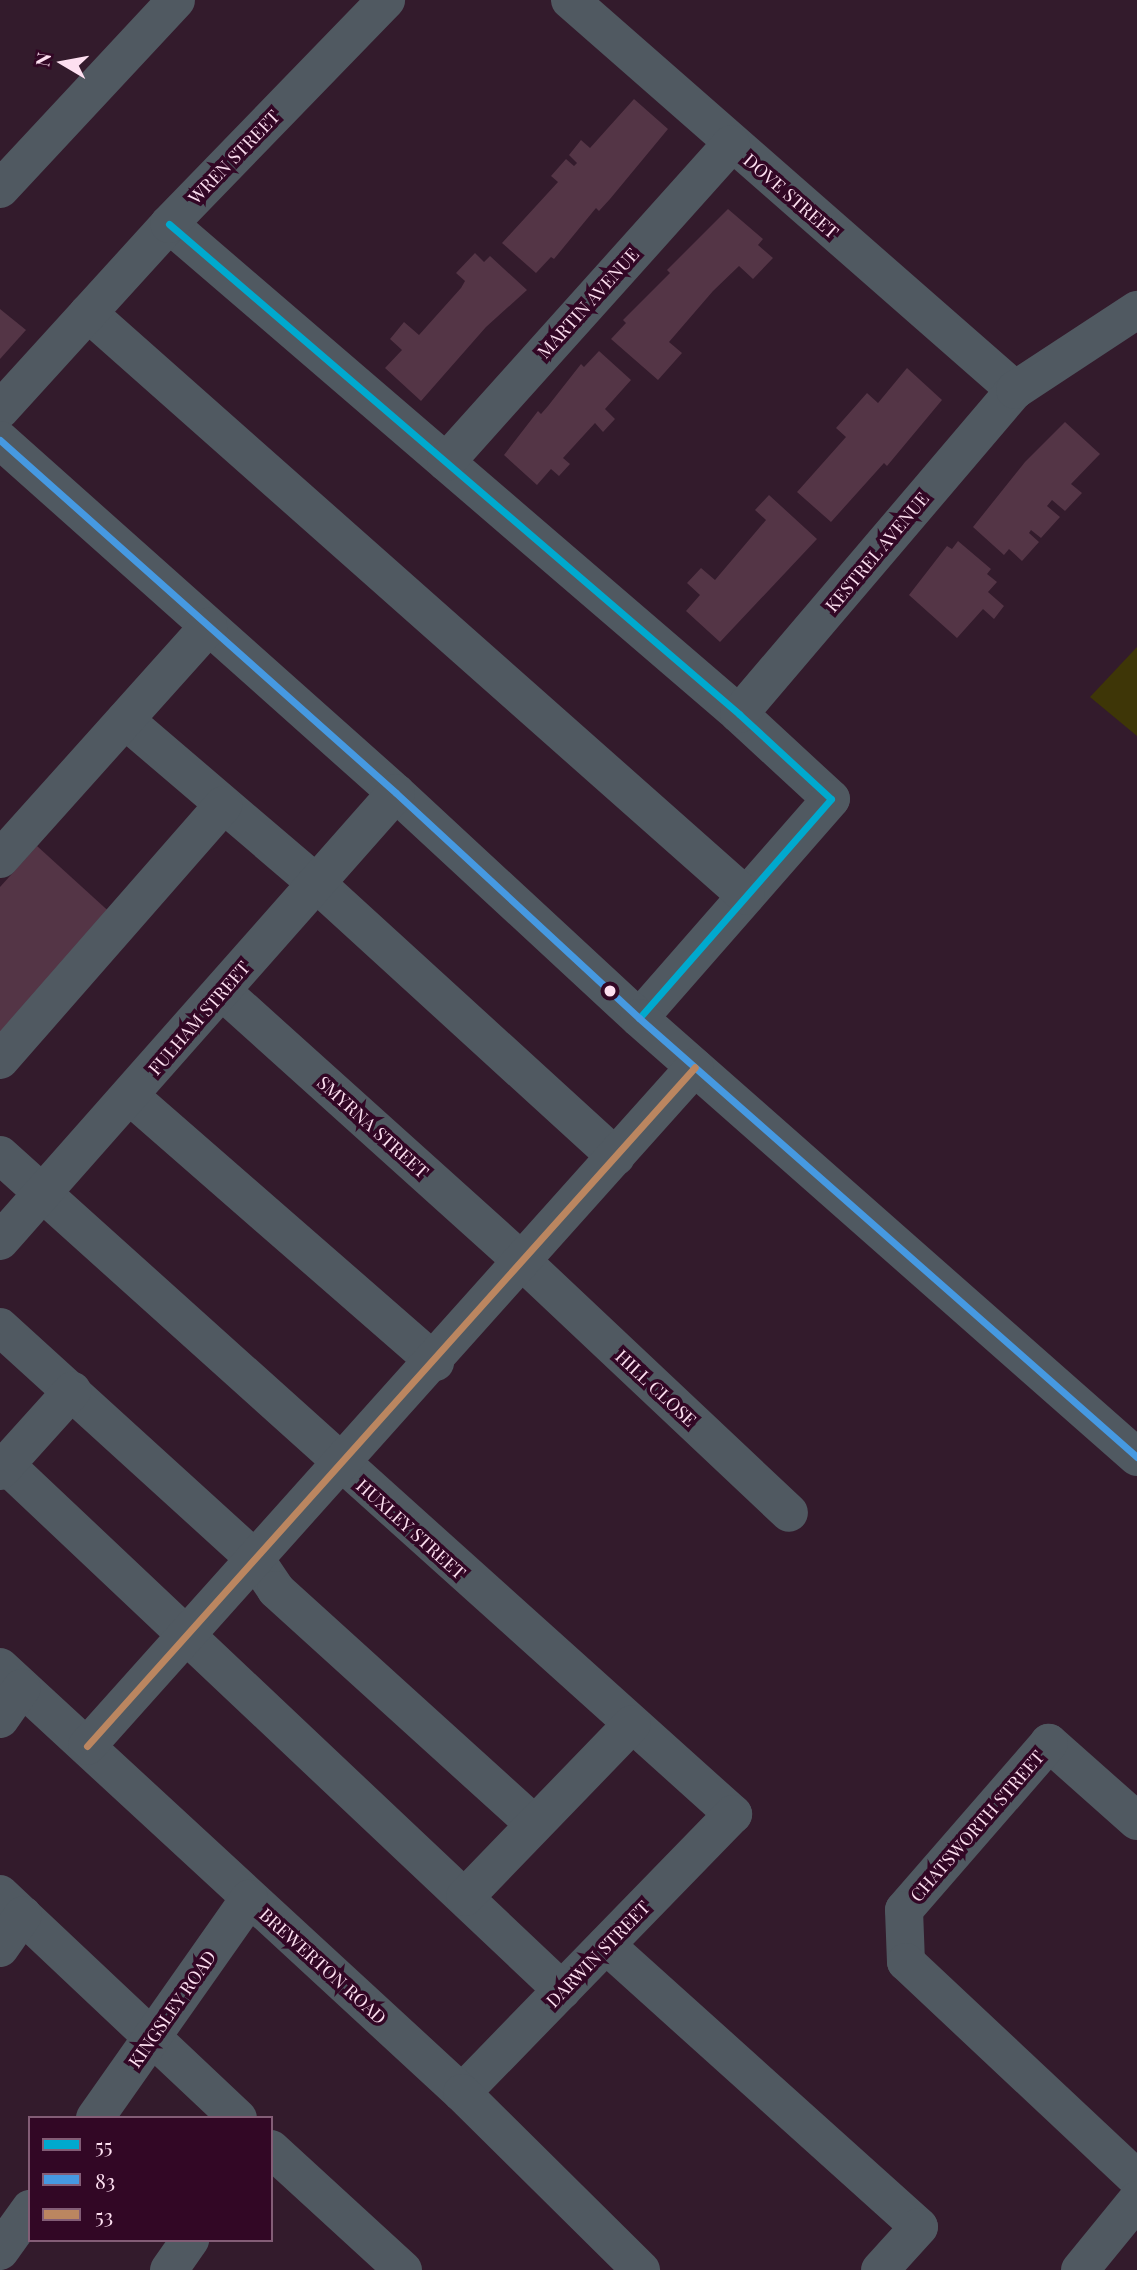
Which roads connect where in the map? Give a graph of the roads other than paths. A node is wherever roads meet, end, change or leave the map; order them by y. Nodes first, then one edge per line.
1 (176, 0) edge
2 (386, 0) edge
3 (570, 0) edge
4 (731, 144) junction
5 (0, 188) edge
6 (169, 224) junction
7 (1137, 310) edge
8 (88, 313) junction
9 (1015, 390) junction
10 (0, 410) edge
11 (0, 440) edge
12 (446, 462) junction
13 (208, 627) junction
14 (738, 713) junction
15 (120, 725) junction
16 (396, 793) junction
17 (223, 805) junction
18 (0, 859) edge
19 (316, 883) junction
20 (746, 896) junction
21 (223, 992) junction
22 (639, 1018) junction
23 (0, 1060) edge
24 (695, 1067) junction
25 (130, 1096) junction
26 (0, 1155) edge
27 (616, 1157) junction
28 (42, 1195) junction
29 (0, 1241) edge
30 (524, 1263) junction
31 (0, 1327) edge
32 (435, 1362) junction
33 (72, 1391) junction
34 (1137, 1457) edge
35 (341, 1467) junction
36 (3, 1468) edge
37 (789, 1513) dead end
38 (256, 1560) junction
39 (188, 1636) junction
40 (11, 1678) edge
41 (0, 1719) edge
42 (632, 1724) junction
43 (88, 1746) junction
44 (733, 1814) joint
45 (1137, 1821) edge
46 (533, 1823) junction
47 (465, 1898) junction
48 (249, 1899) junction
49 (11, 1905) edge
50 (606, 1945) junction
51 (0, 1948) edge
52 (562, 1990) junction
53 (151, 2038) junction
54 (462, 2093) junction
55 (96, 2116) edge
56 (236, 2116) edge
57 (273, 2151) edge
58 (1137, 2179) edge
59 (1137, 2200) edge
60 (28, 2212) edge
61 (189, 2242) edge
62 (0, 2251) edge
63 (638, 2269) edge
64 (169, 2270) edge
65 (403, 2270) edge
66 (880, 2270) edge
67 (1080, 2270) edge

1 - 5 street
2 - 6 street, WREN STREET
3 - 4 street, DOVE STREET
4 - 9 street, DOVE STREET
4 - 12 street, MARTIN AVENUE
6 - 8 street, WREN STREET
6 - 12 street
7 - 9 street, KESTREL AVENUE
8 - 10 street, WREN STREET
8 - 20 street
9 - 14 street, KESTREL AVENUE
11 - 13 street
12 - 14 street
13 - 15 street
13 - 16 street
14 - 20 street
15 - 17 street
15 - 18 street
16 - 19 street, FULHAM STREET
16 - 22 street
17 - 19 street
17 - 23 street
19 - 21 street, FULHAM STREET
19 - 27 street
20 - 22 street
21 - 25 street, FULHAM STREET
21 - 30 street, SMYRNA STREET
22 - 24 street
24 - 27 street
24 - 34 street
25 - 28 street, FULHAM STREET
25 - 32 street
26 - 28 street, HUXLEY STREET
27 - 30 street
28 - 29 street, FULHAM STREET
28 - 35 street, HUXLEY STREET
30 - 32 street
30 - 37 street, HILL CLOSE
31 - 33 street
32 - 35 street
33 - 36 street
33 - 38 street
35 - 38 street
35 - 42 street, HUXLEY STREET
36 - 39 street
38 - 39 street
38 - 46 street
39 - 43 street
39 - 47 street
40 - 41 street
40 - 43 street, BREWERTON ROAD
42 - 44 street, HUXLEY STREET
42 - 46 street
43 - 48 street, BREWERTON ROAD
44 - 50 street, DARWIN STREET
45 - 58 street, CHATSWORTH STREET
46 - 47 street
47 - 52 street
48 - 53 street, KINGSLEY ROAD
48 - 54 street, BREWERTON ROAD
49 - 51 street
49 - 53 street
50 - 52 street, DARWIN STREET
50 - 66 street
52 - 54 street, DARWIN STREET
53 - 55 street, KINGSLEY ROAD
53 - 56 street
54 - 63 street, BREWERTON ROAD
57 - 65 street
59 - 67 street
60 - 62 street
61 - 64 street

